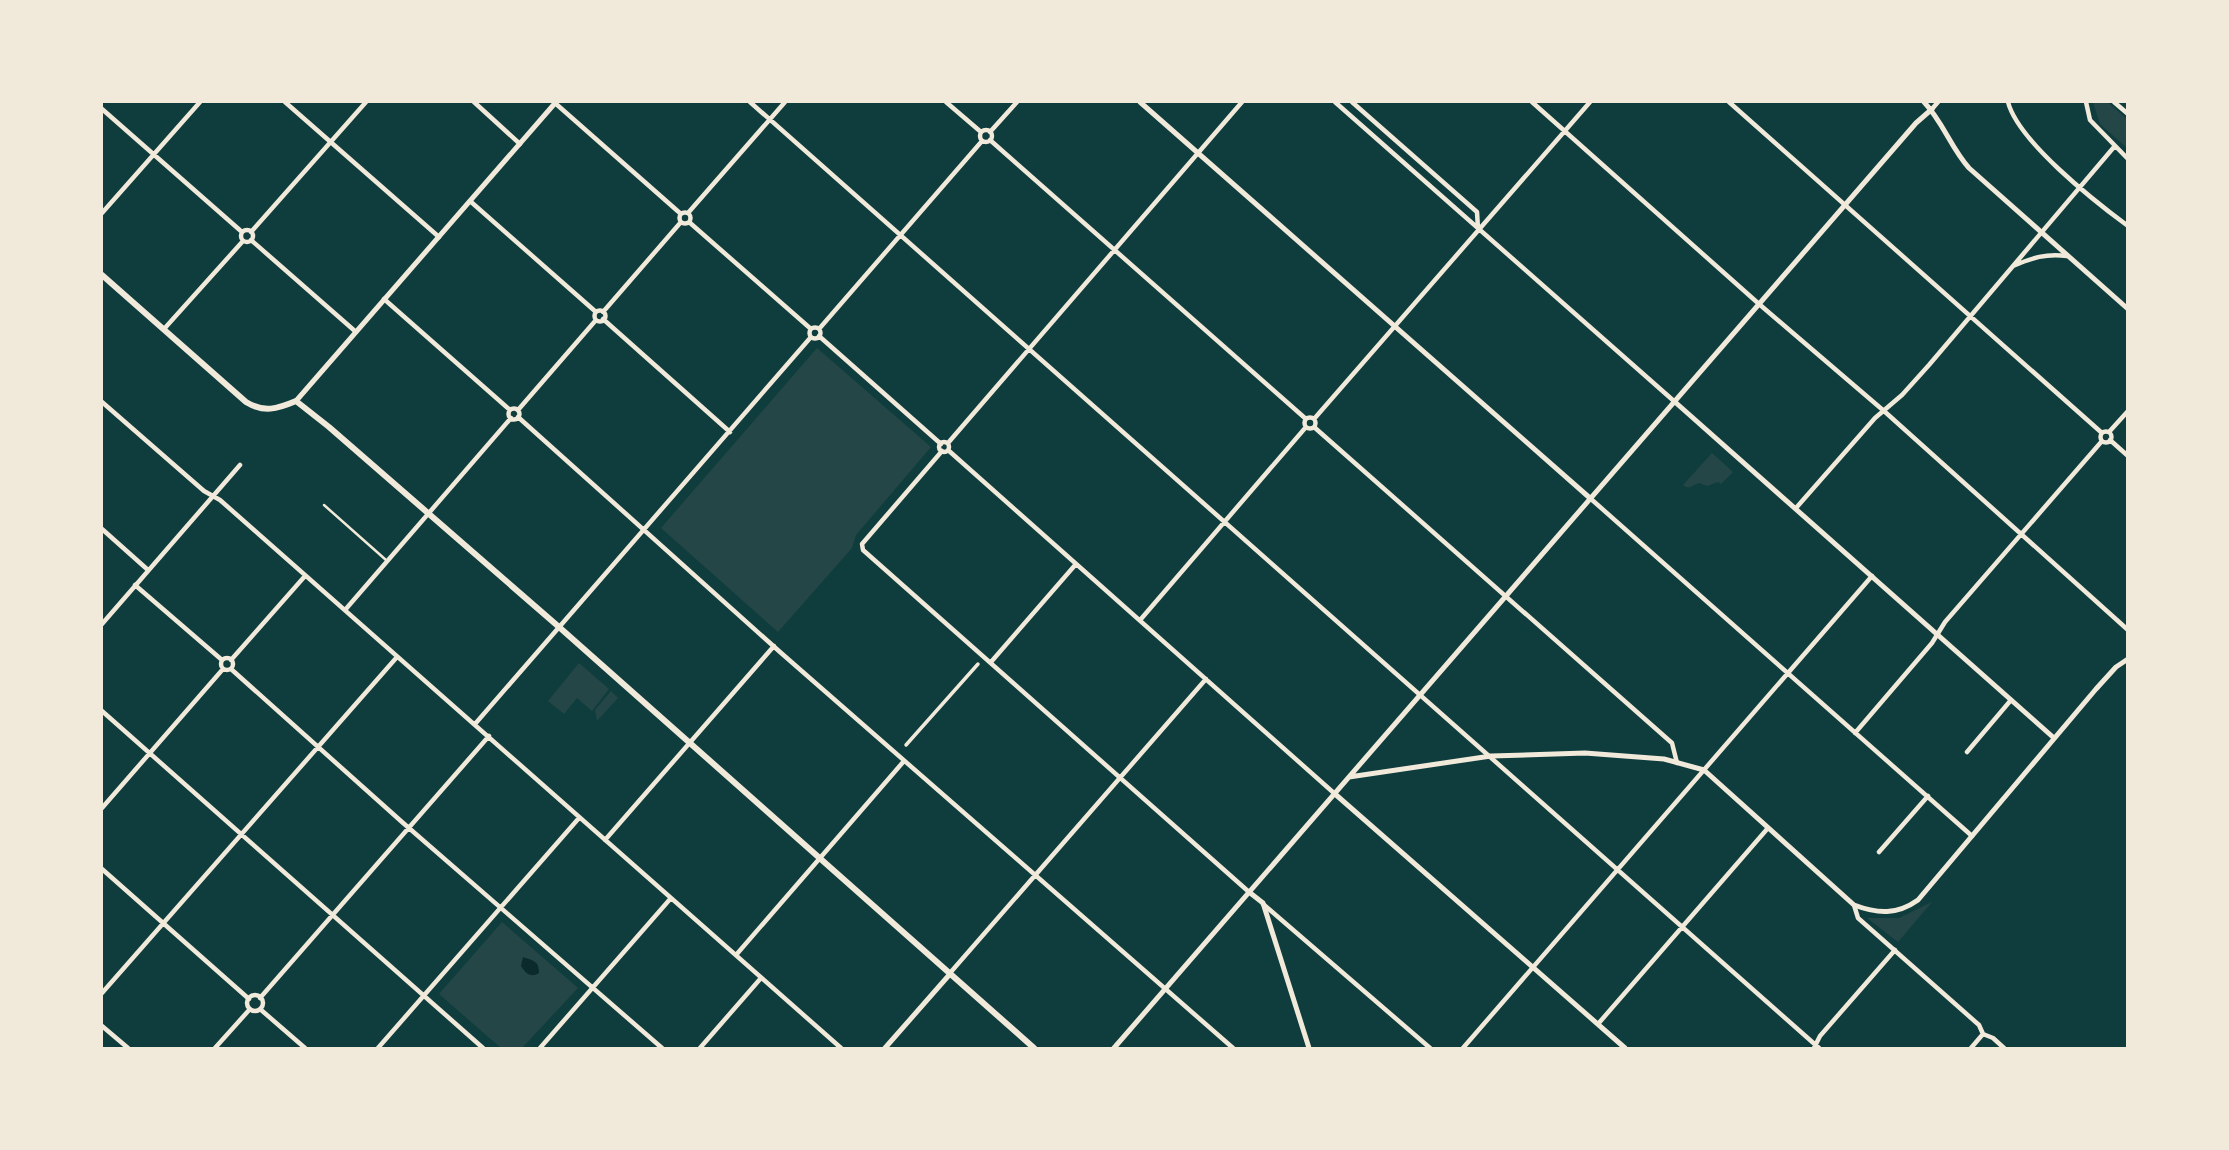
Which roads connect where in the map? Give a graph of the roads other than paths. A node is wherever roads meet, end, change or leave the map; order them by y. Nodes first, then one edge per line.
1 (200, 102) edge
2 (285, 102) edge
3 (366, 102) edge
4 (474, 102) edge
5 (556, 102) edge
6 (750, 102) edge
7 (785, 102) edge
8 (946, 102) edge
9 (1017, 102) edge
10 (1140, 102) edge
11 (1242, 102) edge
12 (1335, 102) edge
13 (1352, 102) edge
14 (1532, 102) edge
15 (1590, 102) edge
16 (1729, 102) edge
17 (1924, 102) edge
18 (1937, 102) edge
19 (2008, 102) edge
20 (2086, 102) edge
21 (2114, 102) edge
22 (102, 109) edge
23 (1932, 109) junction
24 (2127, 114) edge
25 (770, 119) junction
26 (1565, 131) junction
27 (981, 132) junction
28 (990, 132) junction
29 (990, 140) junction
30 (331, 141) junction
31 (982, 141) junction
32 (520, 144) junction
33 (2114, 147) junction
34 (1197, 152) junction
35 (153, 154) junction
36 (2127, 159) edge
37 (2080, 186) junction
38 (470, 201) junction
39 (1845, 205) junction
40 (102, 213) edge
41 (688, 213) junction
42 (681, 214) junction
43 (681, 222) junction
44 (689, 222) junction
45 (2127, 226) edge
46 (1478, 230) junction
47 (242, 232) junction
48 (251, 232) junction
49 (2040, 233) junction
50 (901, 234) junction
51 (439, 237) junction
52 (251, 240) junction
53 (243, 241) junction
54 (1114, 250) junction
55 (2067, 256) junction
56 (2012, 267) junction
57 (102, 275) edge
58 (384, 299) junction
59 (1759, 304) junction
60 (2127, 309) edge
61 (596, 312) junction
62 (603, 312) junction
63 (1970, 317) junction
64 (603, 319) junction
65 (596, 320) junction
66 (1395, 326) junction
67 (811, 329) junction
68 (819, 329) junction
69 (163, 330) junction
70 (356, 332) junction
71 (819, 336) junction
72 (811, 337) junction
73 (1029, 348) junction
74 (296, 401) junction
75 (102, 402) edge
76 (1675, 402) junction
77 (510, 410) junction
78 (518, 410) junction
79 (1884, 411) junction
80 (2127, 411) edge
81 (519, 417) junction
82 (511, 418) junction
83 (1306, 419) junction
84 (1314, 419) junction
85 (1306, 427) junction
86 (1314, 427) junction
87 (730, 432) junction
88 (2109, 432) junction
89 (2102, 433) junction
90 (2110, 440) junction
91 (2102, 441) junction
92 (948, 443) junction
93 (941, 444) junction
94 (945, 451) junction
95 (2127, 456) edge
96 (240, 465) dead end
97 (213, 496) junction
98 (1591, 499) junction
99 (324, 505) dead end
100 (1796, 508) junction
101 (428, 512) junction
102 (1224, 522) junction
103 (102, 529) edge
104 (645, 530) junction
105 (2021, 535) junction
106 (386, 561) junction
107 (1076, 564) junction
108 (148, 570) junction
109 (305, 576) junction
110 (1872, 576) junction
111 (135, 586) junction
112 (1505, 597) junction
113 (345, 610) junction
114 (1141, 619) junction
115 (102, 624) edge
116 (559, 627) junction
117 (2127, 630) edge
118 (1938, 634) junction
119 (774, 646) junction
120 (397, 657) junction
121 (2127, 659) edge
122 (222, 660) junction
123 (231, 660) junction
124 (991, 663) junction
125 (978, 664) dead end
126 (231, 668) junction
127 (223, 669) junction
128 (1787, 673) junction
129 (1206, 679) junction
130 (1420, 695) junction
131 (2011, 700) junction
132 (102, 711) edge
133 (475, 724) junction
134 (1855, 733) junction
135 (489, 736) junction
136 (2054, 738) junction
137 (690, 743) junction
138 (906, 745) dead end
139 (318, 746) junction
140 (1967, 751) dead end
141 (150, 753) junction
142 (1490, 756) junction
143 (904, 761) junction
144 (1677, 763) junction
145 (1704, 770) junction
146 (1349, 777) junction
147 (1120, 778) junction
148 (1335, 794) junction
149 (1928, 796) junction
150 (102, 808) edge
151 (579, 818) junction
152 (409, 828) junction
153 (1769, 828) junction
154 (241, 834) junction
155 (1972, 836) junction
156 (605, 840) junction
157 (1879, 852) dead end
158 (819, 859) junction
159 (102, 869) edge
160 (1617, 870) junction
161 (1035, 875) junction
162 (1249, 892) junction
163 (671, 898) junction
164 (1263, 903) junction
165 (1854, 905) junction
166 (502, 907) junction
167 (332, 916) junction
168 (162, 923) junction
169 (1682, 928) junction
170 (1895, 950) junction
171 (736, 955) junction
172 (1532, 968) junction
173 (950, 974) junction
174 (761, 978) junction
175 (593, 988) junction
176 (1165, 990) junction
177 (102, 993) edge
178 (424, 996) junction
179 (260, 998) junction
180 (249, 999) junction
181 (250, 1009) junction
182 (260, 1009) junction
183 (1597, 1025) junction
184 (102, 1026) edge
185 (1983, 1034) junction
186 (1816, 1047) edge
187 (128, 1048) edge
188 (215, 1048) edge
189 (305, 1048) edge
190 (378, 1048) edge
191 (483, 1048) edge
192 (540, 1048) edge
193 (662, 1048) edge
194 (700, 1048) edge
195 (841, 1048) edge
196 (885, 1048) edge
197 (1034, 1048) edge
198 (1114, 1048) edge
199 (1233, 1048) edge
200 (1309, 1048) edge
201 (1430, 1048) edge
202 (1463, 1048) edge
203 (1625, 1048) edge
204 (1971, 1048) edge
205 (2004, 1048) edge

1 - 35 street
2 - 30 street
3 - 30 street
4 - 32 street
5 - 32 street
5 - 42 street
6 - 25 street
7 - 25 street
8 - 27 street
9 - 28 street
10 - 34 street
11 - 34 street
12 - 46 street
13 - 46 street
14 - 26 street
15 - 26 street
16 - 39 street
17 - 23 street
18 - 23 street
19 - 37 street
20 - 33 street
21 - 24 street
22 - 35 street
23 - 39 street
23 - 49 street
25 - 41 street
25 - 50 street
26 - 46 street
26 - 59 street
27 - 28 street
27 - 31 street
28 - 29 street
29 - 31 street
29 - 54 street
30 - 48 street
30 - 51 street
31 - 50 street
32 - 38 street
33 - 36 street
33 - 37 street
34 - 54 street
34 - 66 street
35 - 40 street
35 - 47 street
37 - 45 street
37 - 49 street
38 - 51 street
38 - 61 street
39 - 59 street
39 - 63 street
41 - 42 street
41 - 44 street
42 - 43 street
43 - 44 street
43 - 62 street
44 - 67 street
46 - 66 street
46 - 76 street
47 - 48 street
47 - 53 street
48 - 52 street
49 - 55 street
49 - 56 street
50 - 68 street
50 - 73 street
51 - 58 street
52 - 53 street
52 - 70 street
53 - 69 street
54 - 73 street
54 - 83 street
55 - 56 street
55 - 60 street
56 - 63 street
57 - 69 main road
58 - 70 street
58 - 77 street
59 - 76 street
59 - 79 street
61 - 62 street
61 - 65 street
62 - 64 street
63 - 79 street
63 - 89 street
64 - 65 street
64 - 87 street
65 - 78 street
66 - 84 street
66 - 98 street
67 - 68 street
67 - 72 street
68 - 71 street
69 - 74 main road
70 - 74 street
71 - 72 street
71 - 93 street
72 - 87 street
73 - 92 street
73 - 102 street
74 - 101 main road
75 - 97 street
76 - 98 street
76 - 100 street
77 - 78 street
77 - 82 street
78 - 81 street
79 - 100 street
79 - 105 street
80 - 88 street
81 - 82 street
81 - 104 street
82 - 101 street
83 - 84 street
83 - 85 street
84 - 86 street
85 - 86 street
85 - 102 street
86 - 112 street
87 - 104 street
88 - 89 street
88 - 90 street
89 - 91 street
90 - 91 street
90 - 95 street
91 - 105 street
92 - 93 street
92 - 94 street
93 - 94 street
94 - 107 street
94 - 124 street
96 - 97 street
97 - 108 street
97 - 109 street
98 - 112 street
98 - 128 street
99 - 106 lane
100 - 110 street
101 - 106 street
101 - 116 main road
102 - 114 street
102 - 130 street
103 - 108 street
104 - 116 street
104 - 119 street
105 - 117 street
105 - 118 street
106 - 113 street
107 - 114 street
107 - 124 street
108 - 111 street
109 - 113 street
109 - 123 street
110 - 118 street
110 - 128 street
111 - 115 street
111 - 122 street
112 - 130 street
112 - 144 street
113 - 120 street
114 - 129 street
116 - 133 street
116 - 137 main road
118 - 131 street
118 - 134 street
119 - 137 street
119 - 143 street
120 - 133 street
120 - 139 street
121 - 136 street
122 - 123 street
122 - 127 street
123 - 126 street
124 - 147 street
125 - 138 street
126 - 127 street
126 - 139 street
127 - 141 street
128 - 134 street
128 - 145 street
129 - 147 street
129 - 148 street
130 - 142 street
130 - 146 street
131 - 136 street
131 - 140 street
132 - 141 street
133 - 135 street
134 - 149 street
135 - 151 street
135 - 152 street
136 - 155 street
137 - 156 street
137 - 158 main road
139 - 152 street
139 - 154 street
141 - 150 street
141 - 154 street
142 - 144 street
142 - 146 street
142 - 160 street
143 - 158 street
143 - 161 street
144 - 145 street
145 - 153 street
145 - 160 street
146 - 148 street
147 - 161 street
147 - 162 street
148 - 162 street
148 - 172 street
149 - 155 street
149 - 157 street
151 - 156 street
151 - 166 street
152 - 166 street
152 - 167 street
153 - 165 street
153 - 169 street
154 - 167 street
154 - 168 street
155 - 165 street
156 - 163 street
158 - 171 street
158 - 173 main road
159 - 168 street
160 - 169 street
160 - 172 street
161 - 173 street
161 - 176 street
162 - 164 street
162 - 176 street
163 - 171 street
163 - 175 street
164 - 200 street
164 - 201 street
165 - 170 street
166 - 175 street
166 - 178 street
167 - 178 street
167 - 179 street
168 - 177 street
168 - 180 street
169 - 183 street
169 - 186 street
170 - 185 street
170 - 186 street
171 - 174 street
172 - 183 street
172 - 202 street
173 - 196 street
173 - 197 main road
174 - 194 street
174 - 195 street
175 - 192 street
175 - 193 street
176 - 198 street
176 - 199 street
178 - 190 street
178 - 191 street
179 - 180 street
179 - 182 street
180 - 181 street
181 - 182 street
181 - 188 street
182 - 189 street
183 - 203 street
184 - 187 street
185 - 204 street
185 - 205 street

